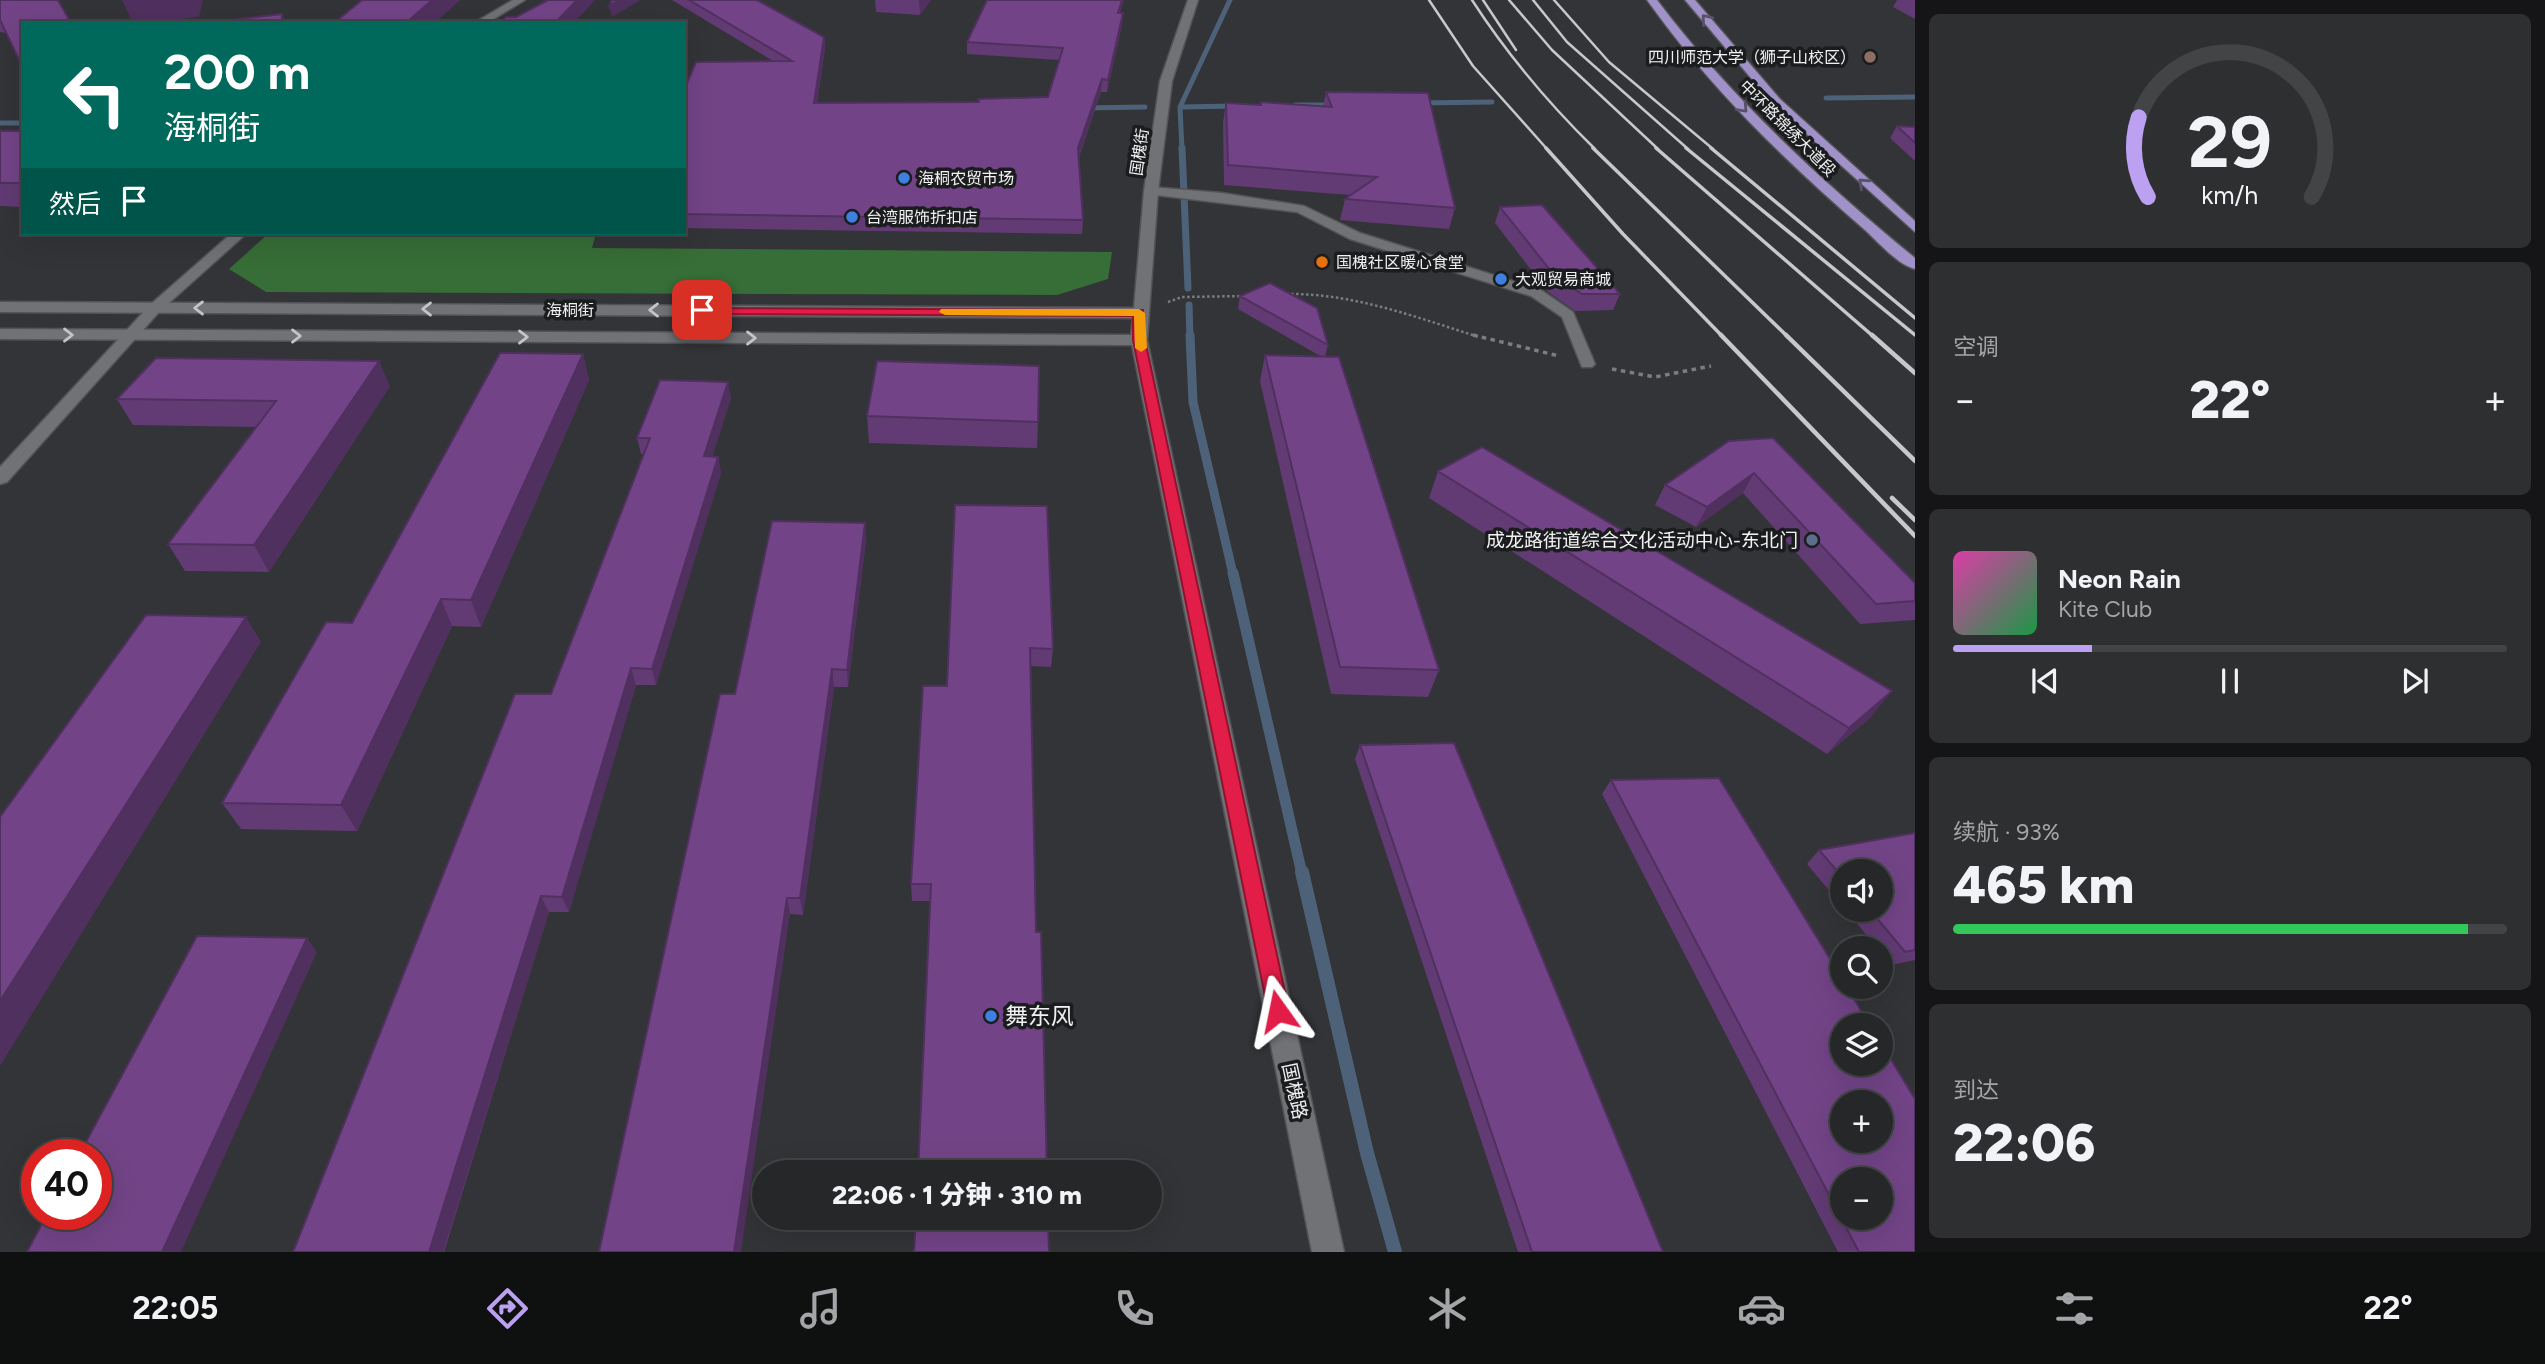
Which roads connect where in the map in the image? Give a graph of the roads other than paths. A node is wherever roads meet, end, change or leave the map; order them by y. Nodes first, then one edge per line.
1 (520, 0) edge
2 (1193, 0) edge
3 (1652, 0) edge
4 (1690, 0) edge
5 (483, 21) edge
6 (1151, 191) junction
7 (1915, 228) edge
8 (238, 235) edge
9 (1912, 260) edge
10 (0, 307) edge
11 (155, 308) junction
12 (1139, 313) junction
13 (0, 334) edge
14 (130, 335) junction
15 (1139, 340) junction
16 (1587, 364) road end
17 (0, 478) edge
18 (1328, 1252) edge

1 - 5 street
2 - 6 street, 国槐街
3 -> 9 main road, 中环路锦绣大道段
7 -> 4 main road, 中环路锦绣大道段
6 - 12 street, 国槐街
6 - 16 lane
8 - 11 street
10 - 11 street, 海桐街
12 -> 11 street, 海桐街
11 - 14 street
12 - 15 street, 国槐路
13 -> 14 street, 海桐街
14 -> 15 street, 海桐街
14 - 17 street
15 - 18 street, 国槐路

